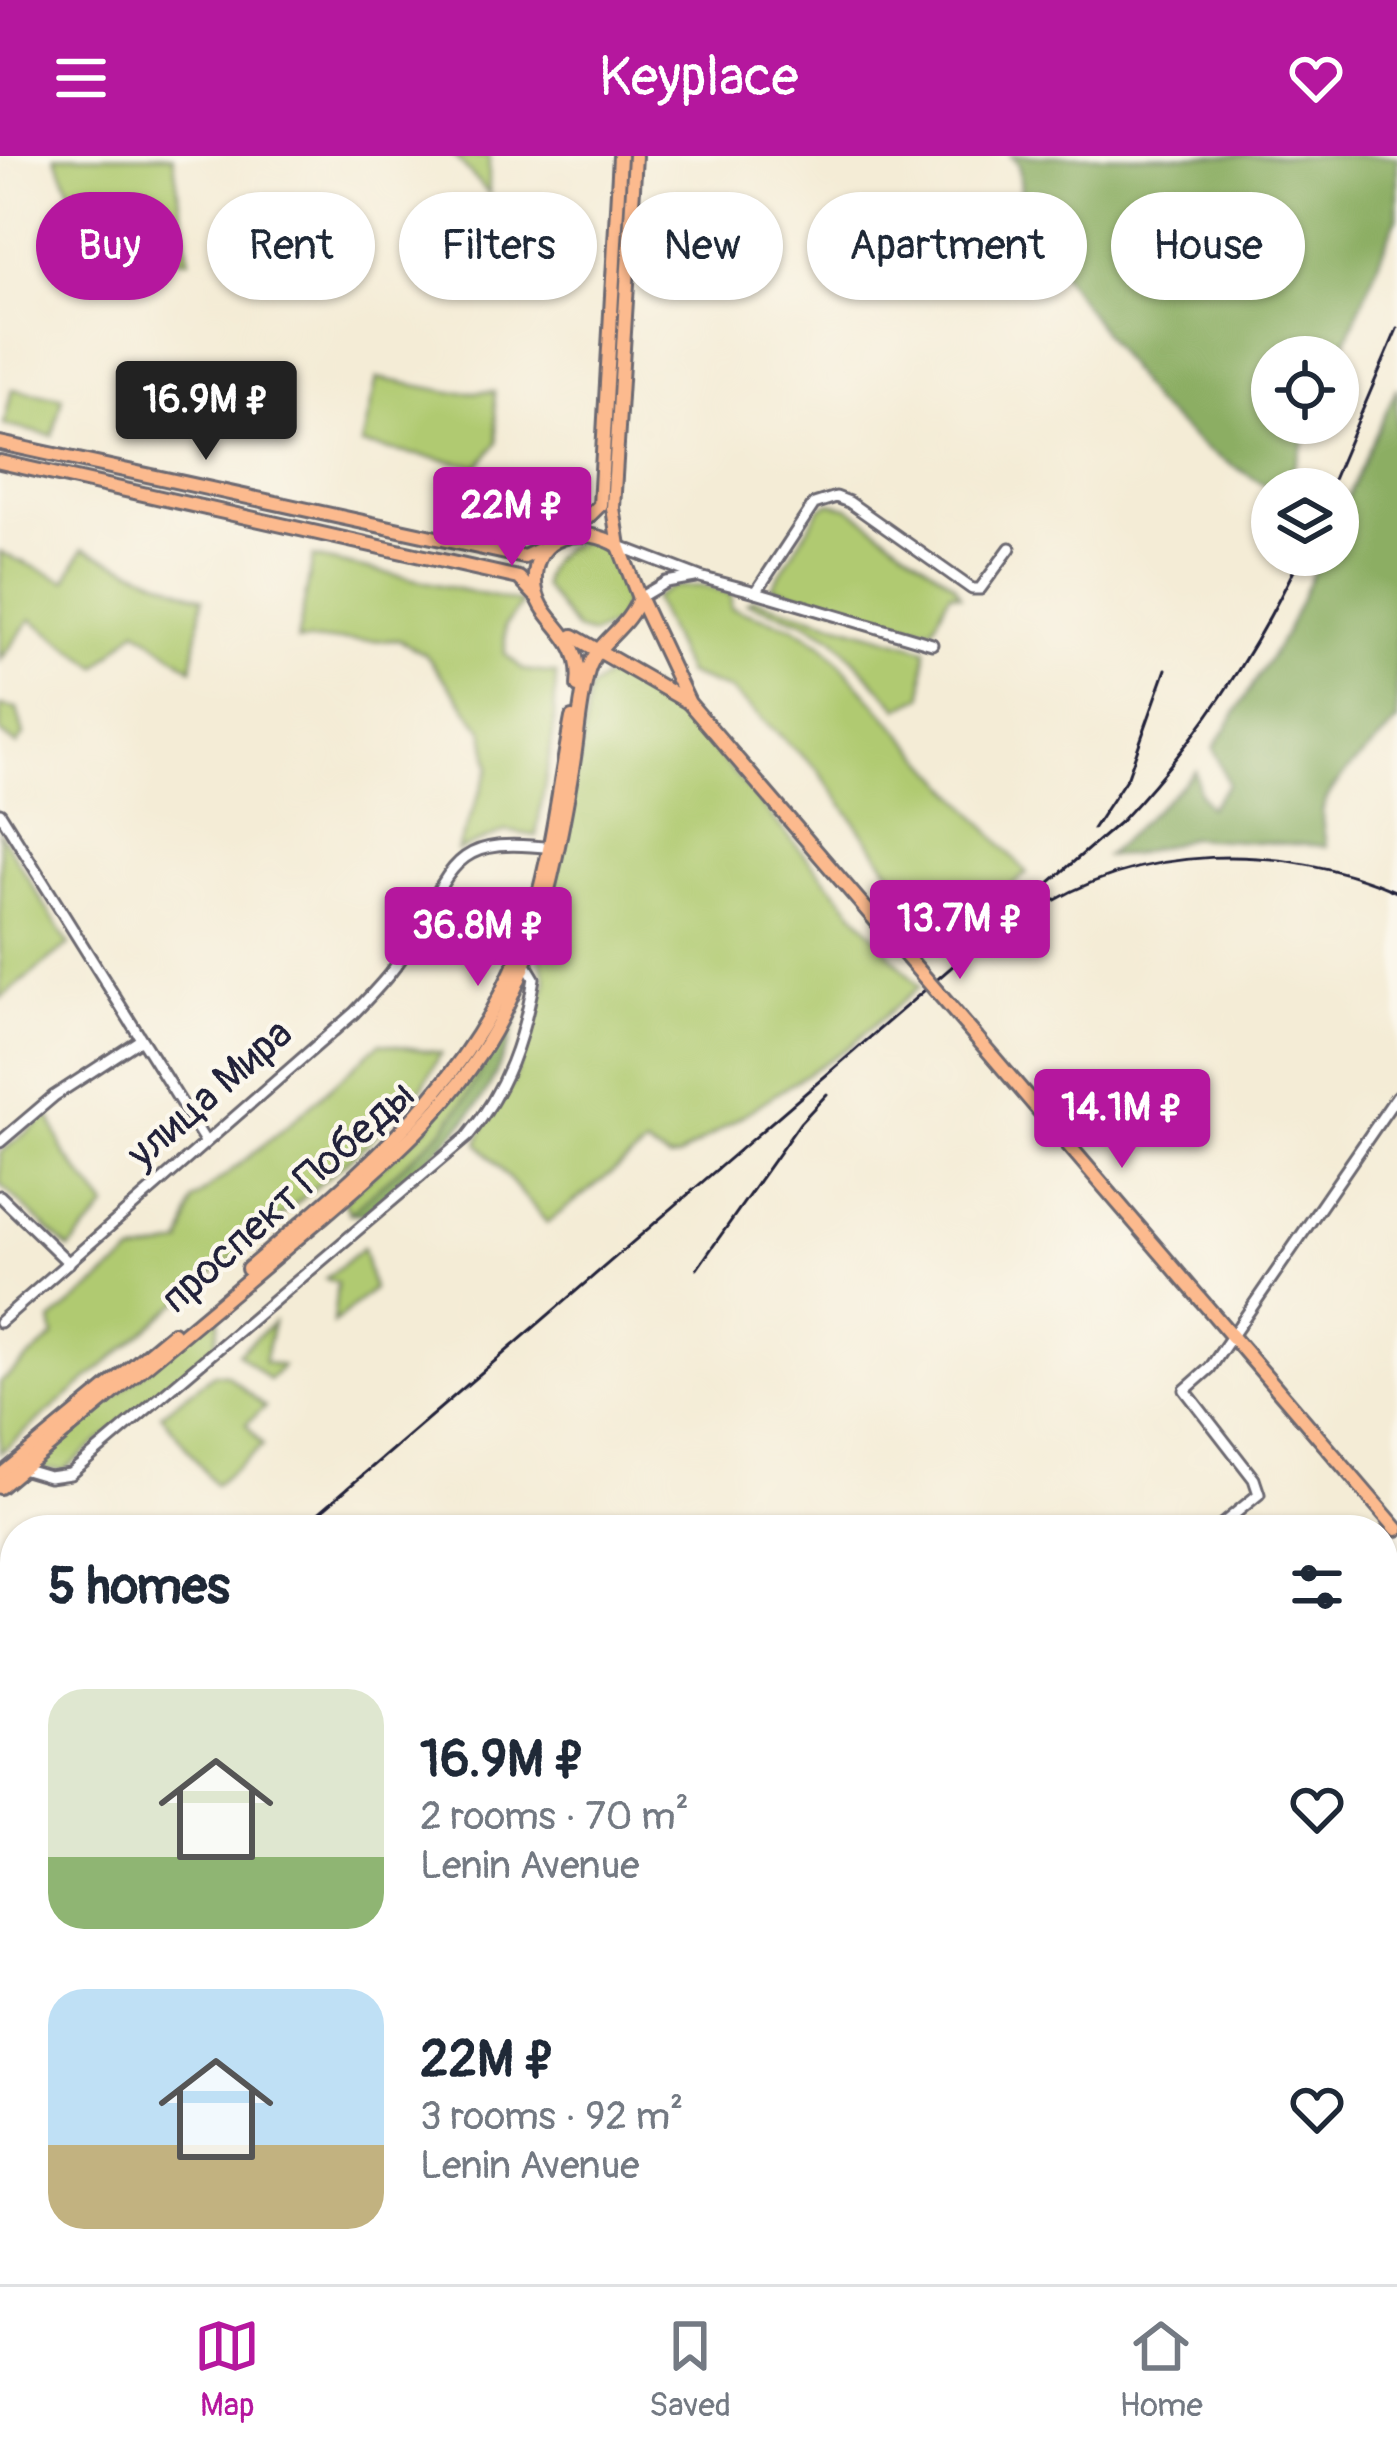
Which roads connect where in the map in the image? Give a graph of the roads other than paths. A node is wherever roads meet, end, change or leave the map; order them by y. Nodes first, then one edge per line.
1 (620, 156) edge
2 (635, 156) edge
3 (0, 442) edge
4 (0, 461) edge
5 (571, 534) junction
6 (549, 546) junction
7 (619, 546) junction
8 (1010, 548) dead end
9 (700, 577) junction
10 (756, 592) junction
11 (538, 598) junction
12 (639, 598) junction
13 (556, 624) junction
14 (573, 636) junction
15 (610, 638) junction
16 (932, 644) dead end
17 (599, 651) junction
18 (635, 672) junction
19 (582, 687) junction
20 (689, 703) junction
21 (0, 813) edge
22 (554, 848) junction
23 (525, 963) junction
24 (140, 1040) junction
25 (1397, 1096) edge
26 (205, 1141) junction
27 (0, 1142) edge
28 (0, 1196) edge
29 (69, 1263) junction
30 (0, 1322) edge
31 (1231, 1335) junction
32 (22, 1469) junction
33 (0, 1476) edge
34 (0, 1487) edge
35 (1233, 1515) edge
36 (1385, 1515) edge

1 - 5 main road
2 - 7 main road
3 - 6 main road
4 - 11 main road
5 - 6 main road
5 - 7 main road
6 - 11 main road
7 - 9 street
7 - 12 main road
8 - 10 street
9 - 10 street
9 - 12 street
10 - 16 street
11 - 13 main road
12 - 15 main road
12 - 20 main road
13 - 14 main road
13 - 19 main road
14 - 15 main road
14 - 17 main road
15 - 17 main road, проспект Победы
17 - 18 main road
17 - 19 main road, проспект Победы
18 - 19 main road
18 - 20 main road
19 - 22 main road, проспект Победы
20 - 31 main road, bridge
21 - 24 street
22 - 23 main road, проспект Победы
22 - 26 street, улица Мира
22 - 33 main road, проспект Победы
23 - 32 main road, проспект Победы
23 - 32 street
24 - 26 street
24 - 27 street
25 - 31 street
26 - 29 street, улица Мира
28 - 29 street
29 - 30 street, улица Мира
31 - 35 street
31 - 36 main road
32 - 34 main road, проспект Победы

